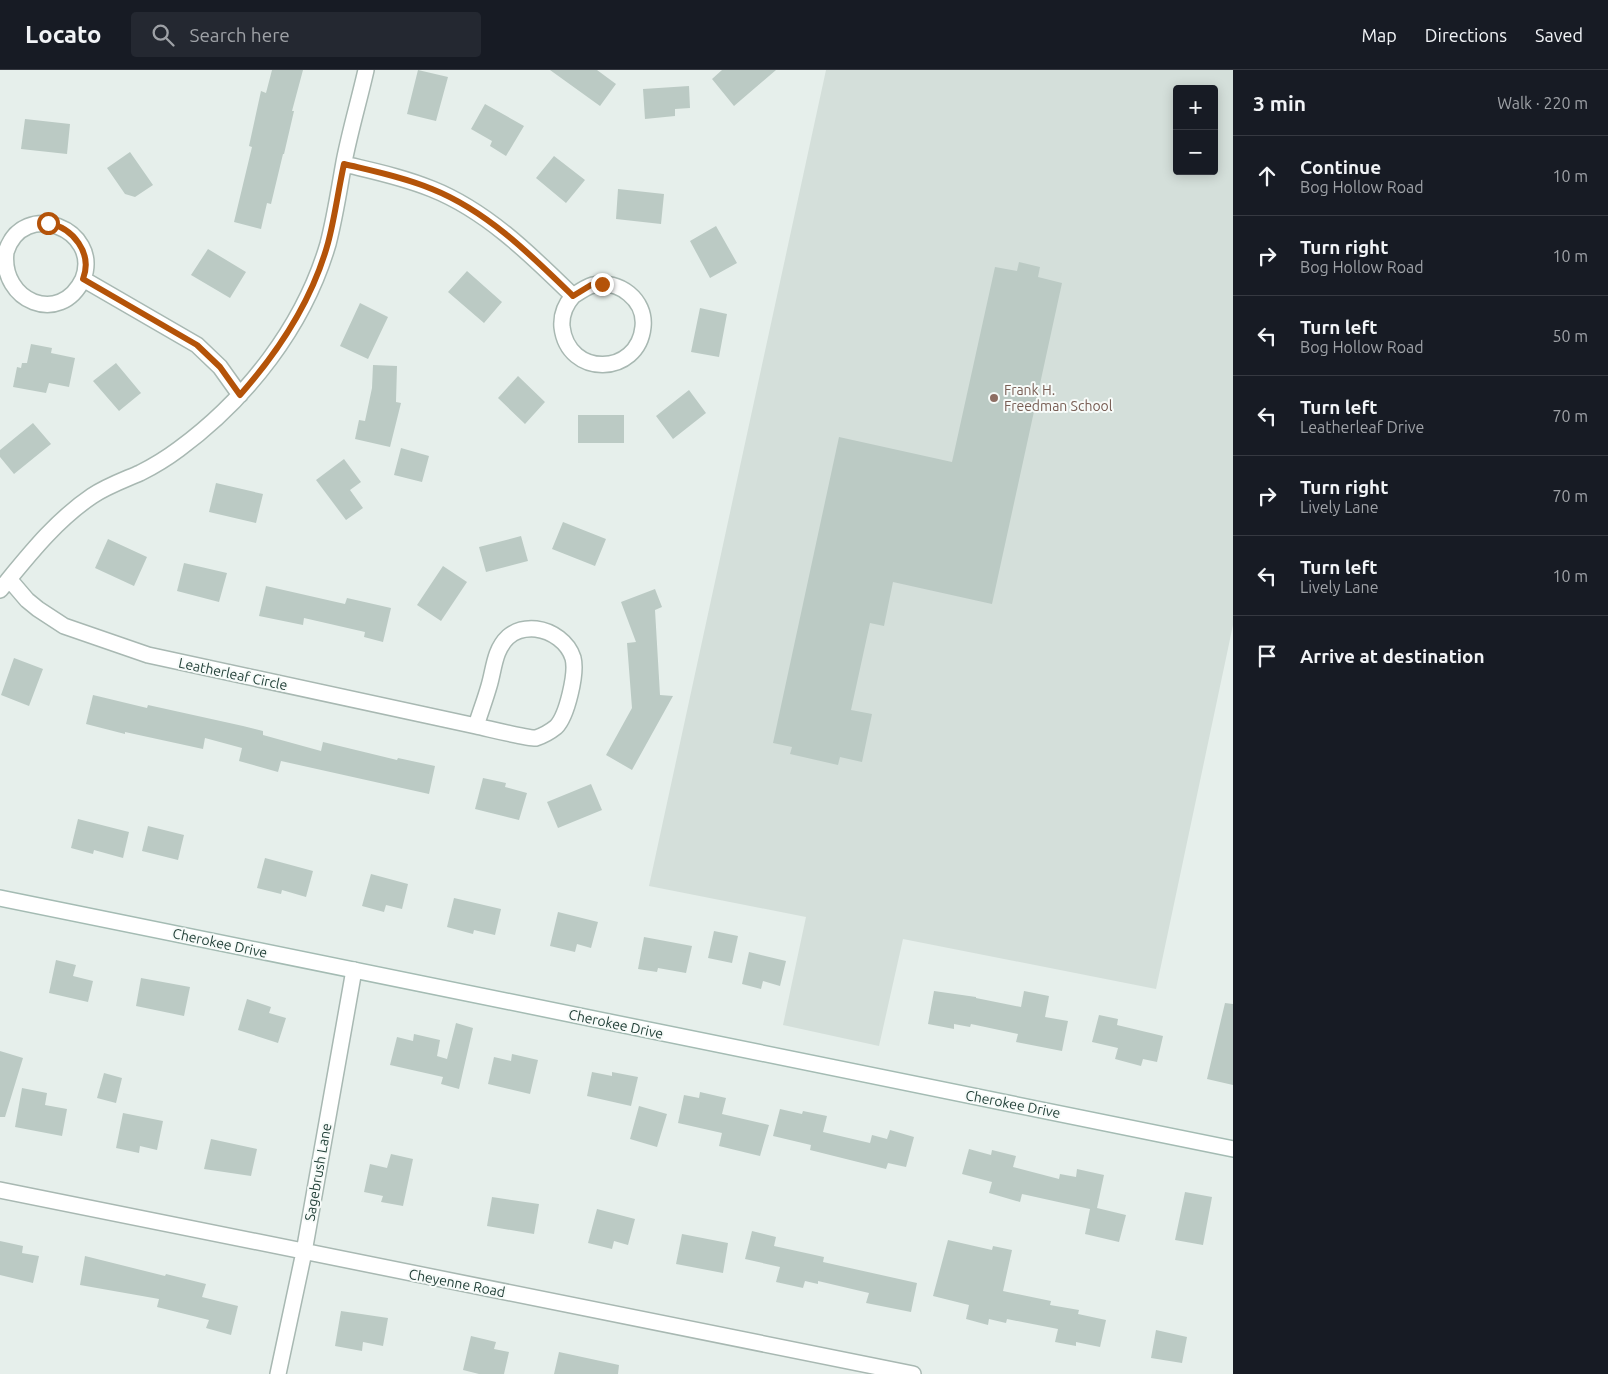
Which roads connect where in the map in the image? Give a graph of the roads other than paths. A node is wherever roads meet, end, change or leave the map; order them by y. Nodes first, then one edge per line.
1 (366, 70) edge
2 (344, 164) junction
3 (83, 279) junction
4 (573, 296) junction
5 (240, 395) junction
6 (5, 585) edge
7 (476, 726) junction
8 (0, 898) edge
9 (354, 970) junction
10 (1233, 1149) edge
11 (0, 1190) edge
12 (304, 1252) junction
13 (278, 1374) edge
14 (913, 1374) edge

1 - 2 street
2 - 4 street
2 - 5 street
3 - 3 street
3 - 5 street
4 - 4 street
5 - 6 street
6 - 7 street, Leatherleaf Circle
7 - 7 street, Leatherleaf Circle
8 - 9 street, Cherokee Drive
9 - 10 street, Cherokee Drive
9 - 12 street, Sagebrush Lane
11 - 12 street, Cheyenne Road
12 - 13 street, Sagebrush Lane
12 - 14 street, Cheyenne Road

